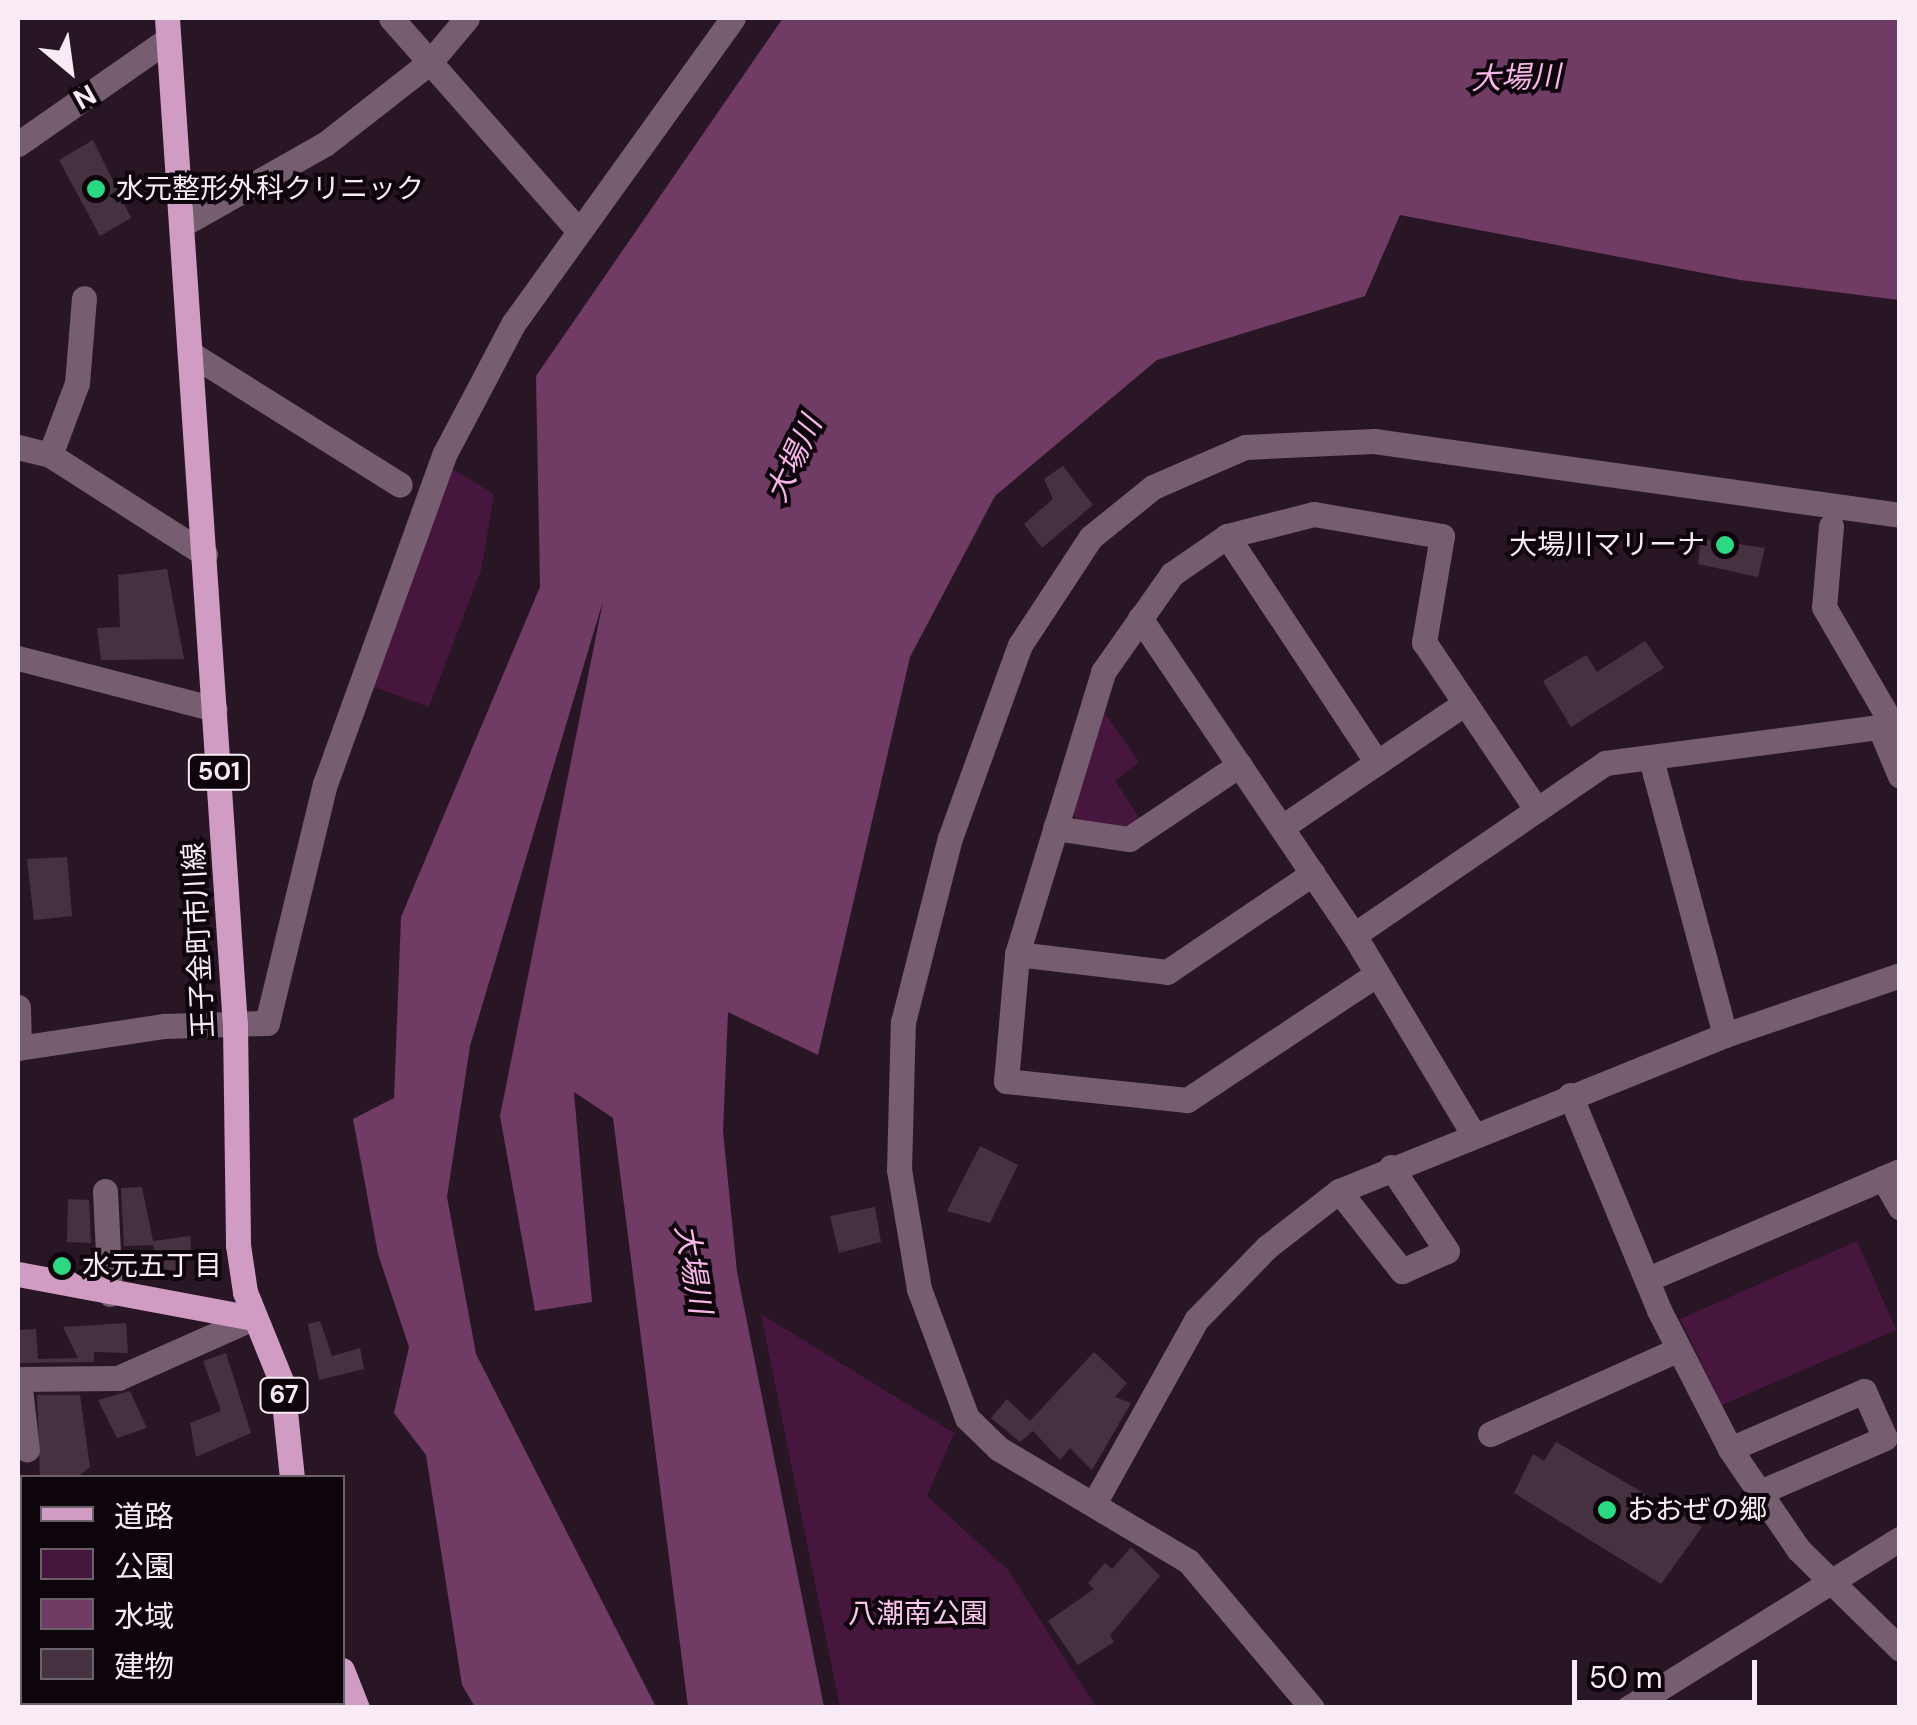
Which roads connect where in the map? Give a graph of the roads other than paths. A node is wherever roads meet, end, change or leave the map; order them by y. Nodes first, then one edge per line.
1 (391, 18) edge
2 (467, 18) edge
3 (733, 18) edge
4 (167, 29) edge
5 (430, 62) junction
6 (18, 144) edge
7 (182, 224) junction
8 (578, 230) junction
9 (84, 298) dead end
10 (192, 355) junction
11 (18, 447) edge
12 (50, 455) junction
13 (400, 485) dead end
14 (1900, 515) edge
15 (1831, 526) dead end
16 (1227, 536) junction
17 (205, 554) junction
18 (1140, 618) junction
19 (18, 658) edge
20 (1465, 703) junction
21 (215, 709) junction
22 (1890, 725) edge
23 (1651, 758) junction
24 (1377, 763) junction
25 (1240, 765) junction
26 (1900, 776) edge
27 (1537, 810) junction
28 (1282, 827) junction
29 (1055, 828) junction
30 (1313, 873) junction
31 (1354, 935) junction
32 (1017, 954) junction
33 (1377, 974) junction
34 (1900, 975) edge
35 (18, 1007) edge
36 (236, 1025) junction
37 (1725, 1034) junction
38 (18, 1048) edge
39 (1570, 1095) junction
40 (1472, 1134) junction
41 (1391, 1167) junction
42 (1891, 1174) edge
43 (105, 1192) dead end
44 (1339, 1192) junction
45 (1900, 1208) edge
46 (18, 1274) edge
47 (1648, 1279) junction
48 (110, 1294) junction
49 (254, 1318) junction
50 (1680, 1350) junction
51 (18, 1379) edge
52 (1490, 1434) dead end
53 (27, 1450) dead end
54 (1730, 1450) junction
55 (292, 1475) edge
56 (1758, 1493) junction
57 (1096, 1500) junction
58 (1900, 1538) edge
59 (1828, 1582) junction
60 (1900, 1649) edge
61 (345, 1678) edge
62 (357, 1708) edge
63 (1312, 1708) edge
64 (1628, 1708) edge

1 - 5 street
2 - 5 street
3 - 8 street
4 - 6 street
4 - 7 main road, 王子金町市川線 / 501
5 - 7 street
5 - 8 street
7 - 10 main road, 王子金町市川線 / 501
8 - 36 street
9 - 12 street
10 - 13 street
10 - 17 main road, 王子金町市川線 / 501
11 - 12 street
12 - 17 street
14 - 57 street
15 - 22 street
16 - 18 street
16 - 20 street
16 - 24 street
17 - 21 main road, 王子金町市川線 / 501
18 - 25 street
18 - 29 street
19 - 21 street
20 - 24 street
20 - 27 street
21 - 36 main road, 王子金町市川線 / 501
22 - 23 street
22 - 26 street
23 - 27 street
23 - 37 street
24 - 28 street
25 - 28 street
25 - 29 street
27 - 31 street
28 - 30 street
29 - 32 street
30 - 31 street
30 - 32 street
31 - 33 street
32 - 33 street
33 - 40 street
34 - 37 street
35 - 38 street
36 - 38 street
36 - 49 main road, 王子金町市川線 / 501
37 - 39 street
39 - 40 street
39 - 47 street
40 - 41 street
41 - 44 street
41 - 44 street
42 - 45 street
42 - 47 street
43 - 48 street
44 - 57 street
46 - 48 main road
47 - 50 street
48 - 49 main road
49 - 51 street
49 - 55 main road, 67
50 - 52 street
50 - 54 street
51 - 53 street
54 - 56 street
54 - 56 street
56 - 59 street
57 - 63 street
58 - 59 street
59 - 60 street
59 - 64 street
61 - 62 main road

